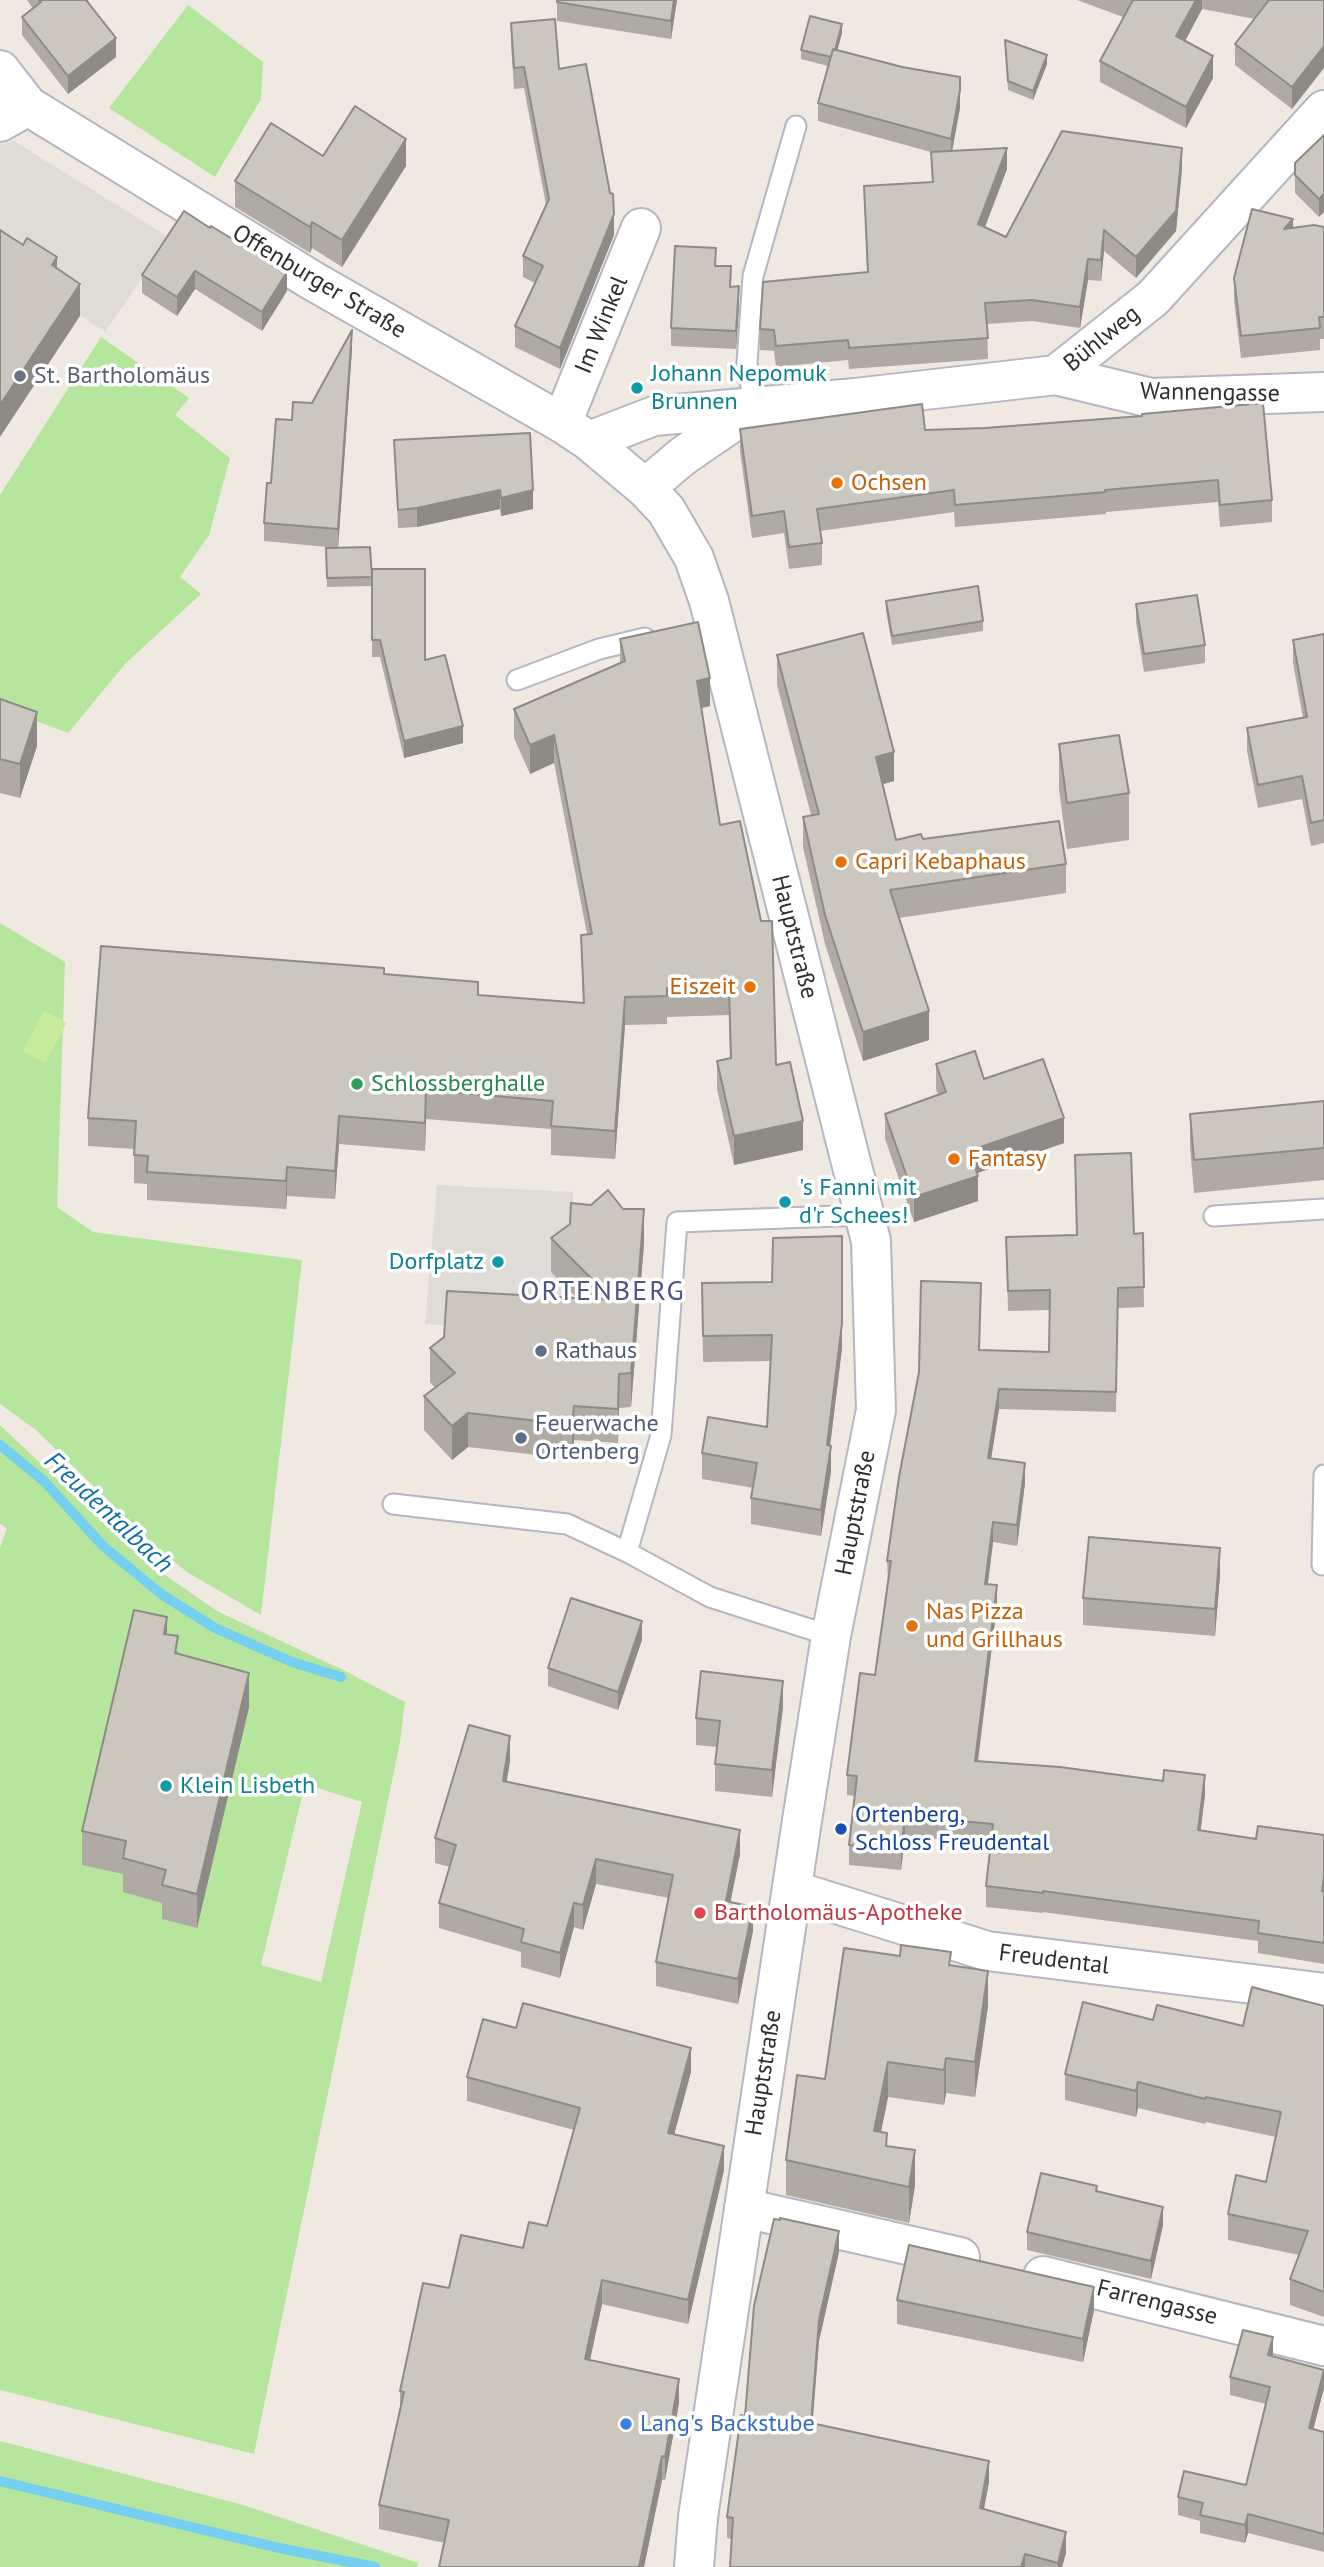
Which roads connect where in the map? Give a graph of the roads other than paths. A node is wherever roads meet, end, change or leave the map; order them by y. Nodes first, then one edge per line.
1 (0, 70) edge
2 (1324, 110) edge
3 (14, 114) edge
4 (796, 126) dead end
5 (641, 228) dead end
6 (1056, 375) junction
7 (1324, 392) edge
8 (755, 408) junction
9 (576, 432) junction
10 (645, 488) junction
11 (663, 633) edge
12 (517, 680) dead end
13 (1324, 1209) edge
14 (863, 1215) junction
15 (1214, 1216) dead end
16 (1324, 1475) edge
17 (393, 1504) dead end
18 (627, 1552) junction
19 (1322, 1566) edge
20 (831, 1636) junction
21 (792, 1890) junction
22 (1324, 1993) edge
23 (744, 2208) junction
24 (1324, 2346) edge
25 (694, 2567) edge

1 - 3 street, Offenburger Straße
2 - 6 street, Bühlweg
3 - 9 street, Offenburger Straße
4 - 8 lane
5 - 9 street, Im Winkel
6 - 7 street, Wannengasse
6 - 8 street, Bühlweg
8 - 9 street, Bühlweg
8 - 10 street, Bühlweg
9 - 10 street, Offenburger Straße
10 - 14 street, Hauptstraße
11 - 12 lane
13 - 15 lane
14 - 18 lane
14 - 20 street, Hauptstraße
16 - 19 lane
17 - 18 lane
18 - 20 lane
20 - 21 street, Hauptstraße
21 - 22 street, Freudental
21 - 23 street, Hauptstraße
23 - 24 street, Farrengasse
23 - 25 street, Hauptstraße

